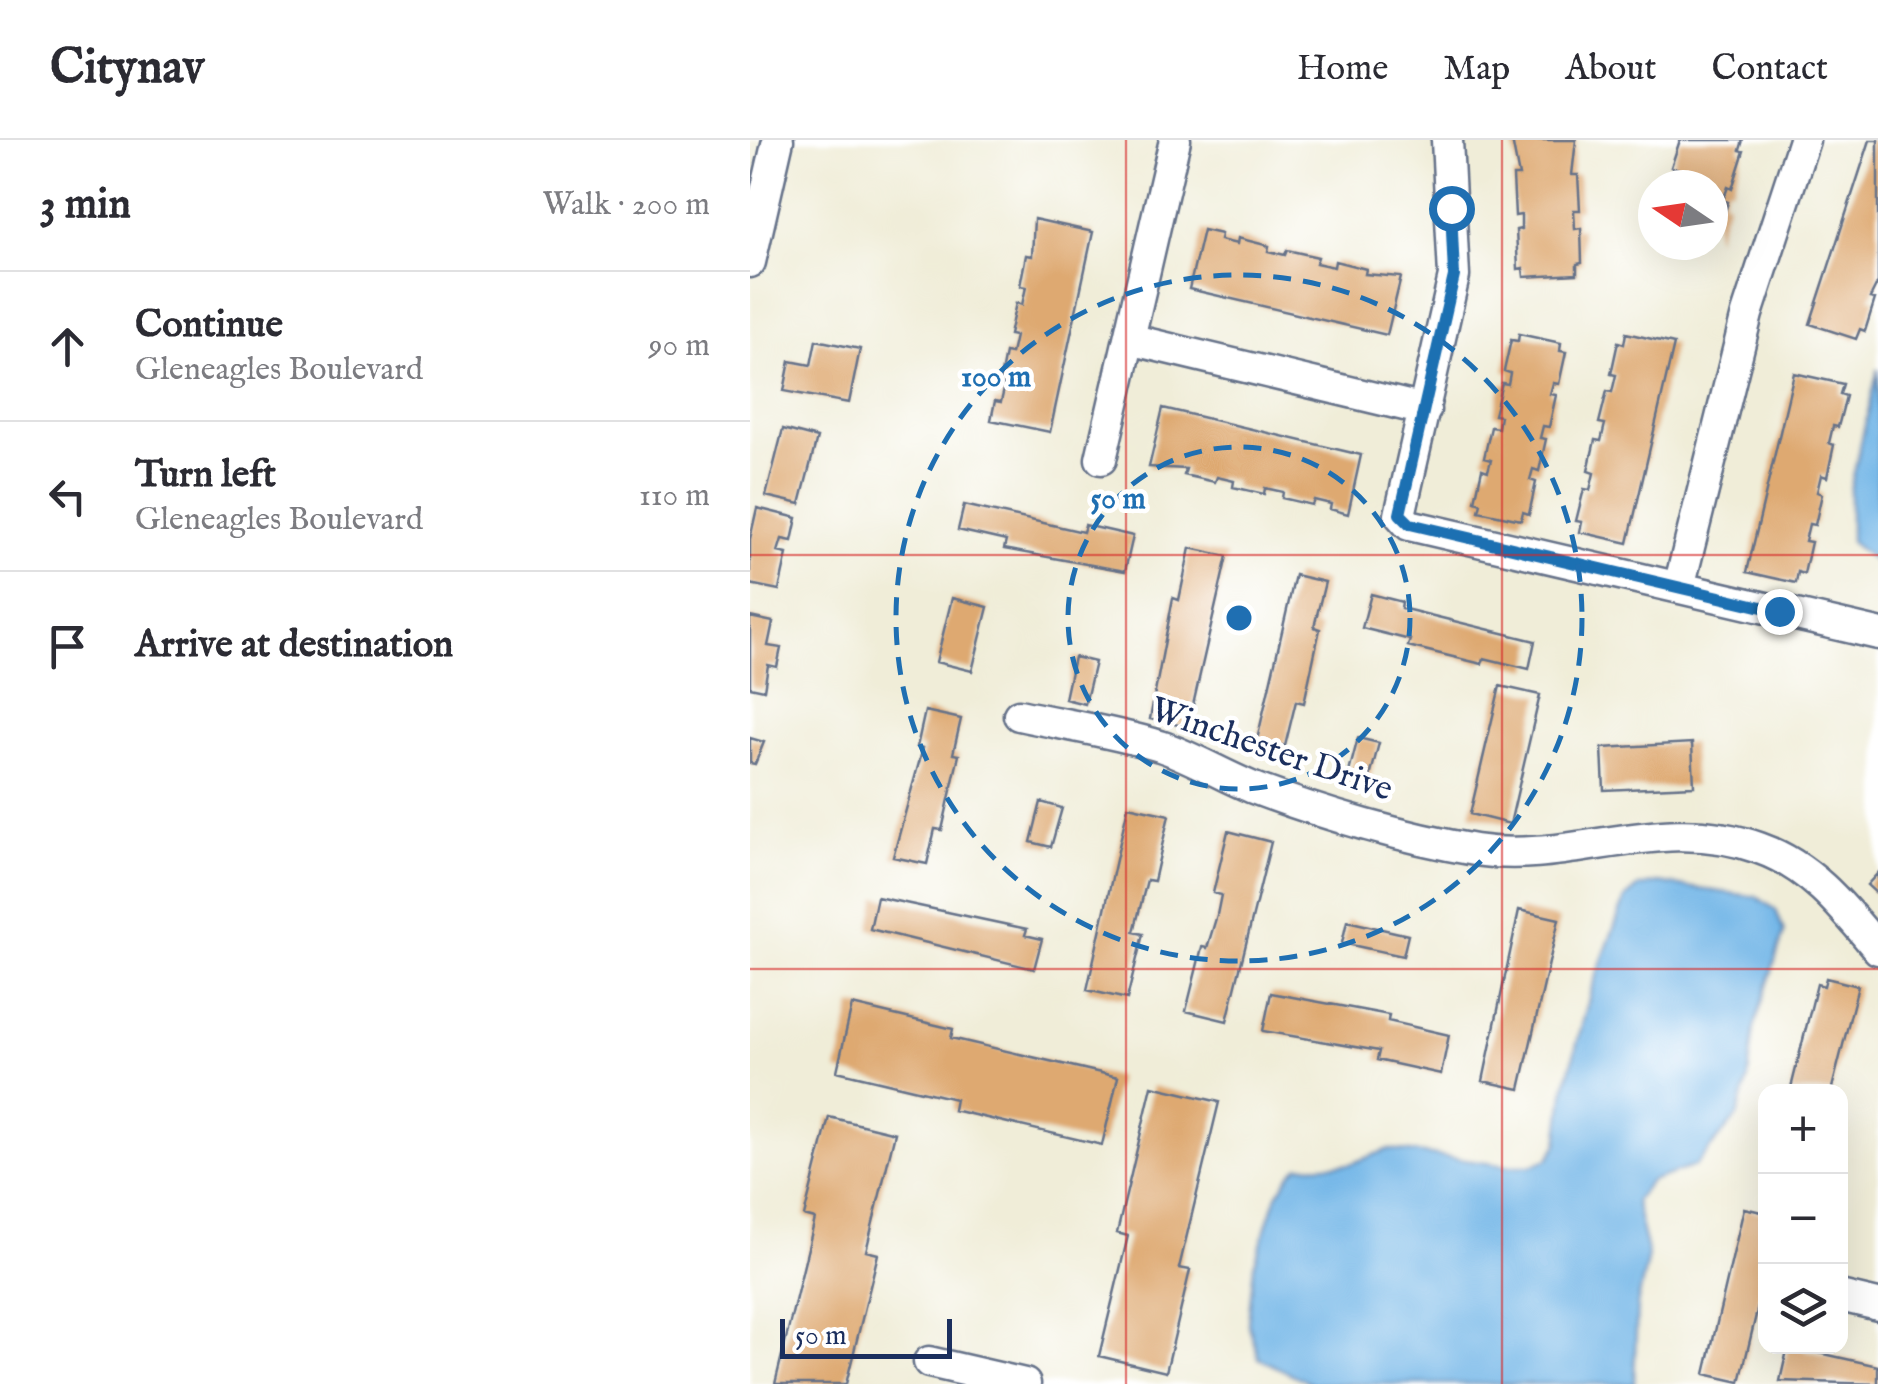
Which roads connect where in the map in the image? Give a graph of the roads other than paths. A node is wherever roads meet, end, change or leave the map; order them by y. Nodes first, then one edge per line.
1 (778, 140) edge
2 (1174, 140) edge
3 (1447, 140) edge
4 (1804, 140) edge
5 (750, 262) edge
6 (1129, 339) junction
7 (1425, 410) junction
8 (1101, 459) dead end
9 (1680, 587) junction
10 (1878, 634) edge
11 (1019, 715) dead end
12 (1878, 949) edge
13 (1848, 1298) edge
14 (1878, 1305) edge
15 (930, 1362) dead end
16 (1024, 1384) edge

1 - 5 street
2 - 6 street
3 - 7 street
4 - 9 street
6 - 7 street
6 - 8 street
7 - 9 street
9 - 10 street
11 - 12 street, Winchester Drive
13 - 14 street
15 - 16 street

